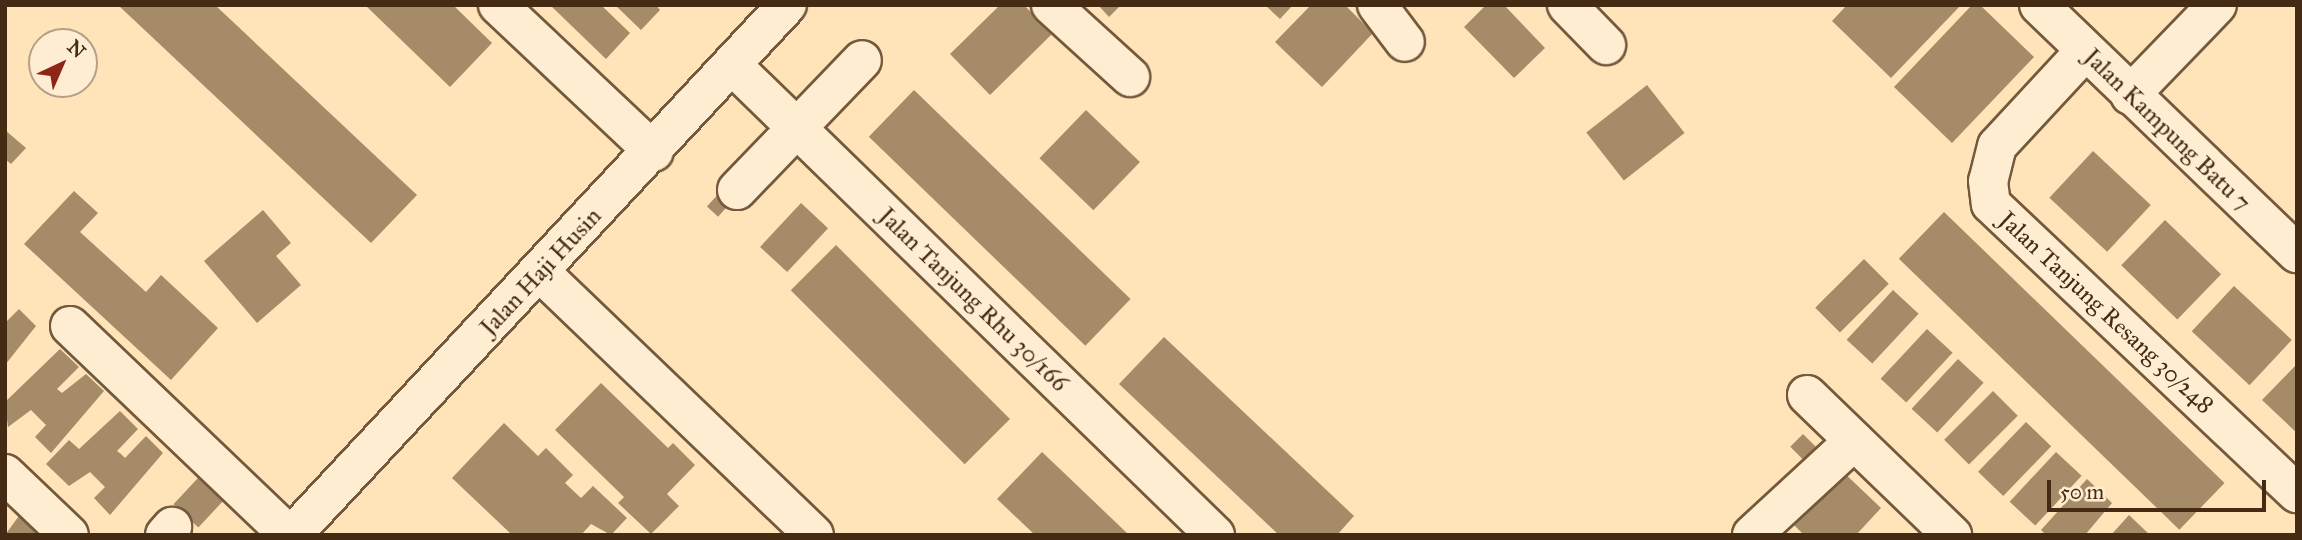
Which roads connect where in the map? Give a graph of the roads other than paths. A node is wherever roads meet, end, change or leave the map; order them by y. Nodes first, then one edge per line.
1 (498, 5) edge
2 (787, 5) edge
3 (1051, 5) edge
4 (1377, 5) edge
5 (1567, 5) edge
6 (2039, 5) edge
7 (2217, 5) edge
8 (1405, 42) dead end
9 (1606, 45) dead end
10 (2085, 51) junction
11 (862, 60) dead end
12 (732, 65) junction
13 (1130, 77) dead end
14 (2130, 95) junction
15 (797, 129) junction
16 (654, 152) junction
17 (737, 190) dead end
18 (2297, 253) edge
19 (541, 273) junction
20 (70, 326) dead end
21 (1807, 396) dead end
22 (1854, 441) junction
23 (5, 474) edge
24 (2297, 493) edge
25 (69, 535) edge
26 (290, 535) edge
27 (814, 535) edge
28 (1214, 535) edge
29 (1752, 535) edge
30 (1952, 535) edge

1 - 16 street
2 - 12 street, Jalan Haji Husin
3 - 13 street
4 - 8 street
5 - 9 street
6 - 10 street, Jalan Kampung Batu 7
7 - 14 street
10 - 14 street, Jalan Kampung Batu 7
10 - 24 street, Jalan Tanjung Resang 30/248
11 - 15 street
12 - 15 street, Jalan Tanjung Rhu 30/166
12 - 16 street, Jalan Haji Husin
14 - 18 street, Jalan Kampung Batu 7
15 - 17 street
15 - 28 street, Jalan Tanjung Rhu 30/166
16 - 19 street, Jalan Haji Husin
19 - 26 street, Jalan Haji Husin
19 - 27 street
20 - 26 street
21 - 22 street
22 - 29 street
22 - 30 street
23 - 25 street

